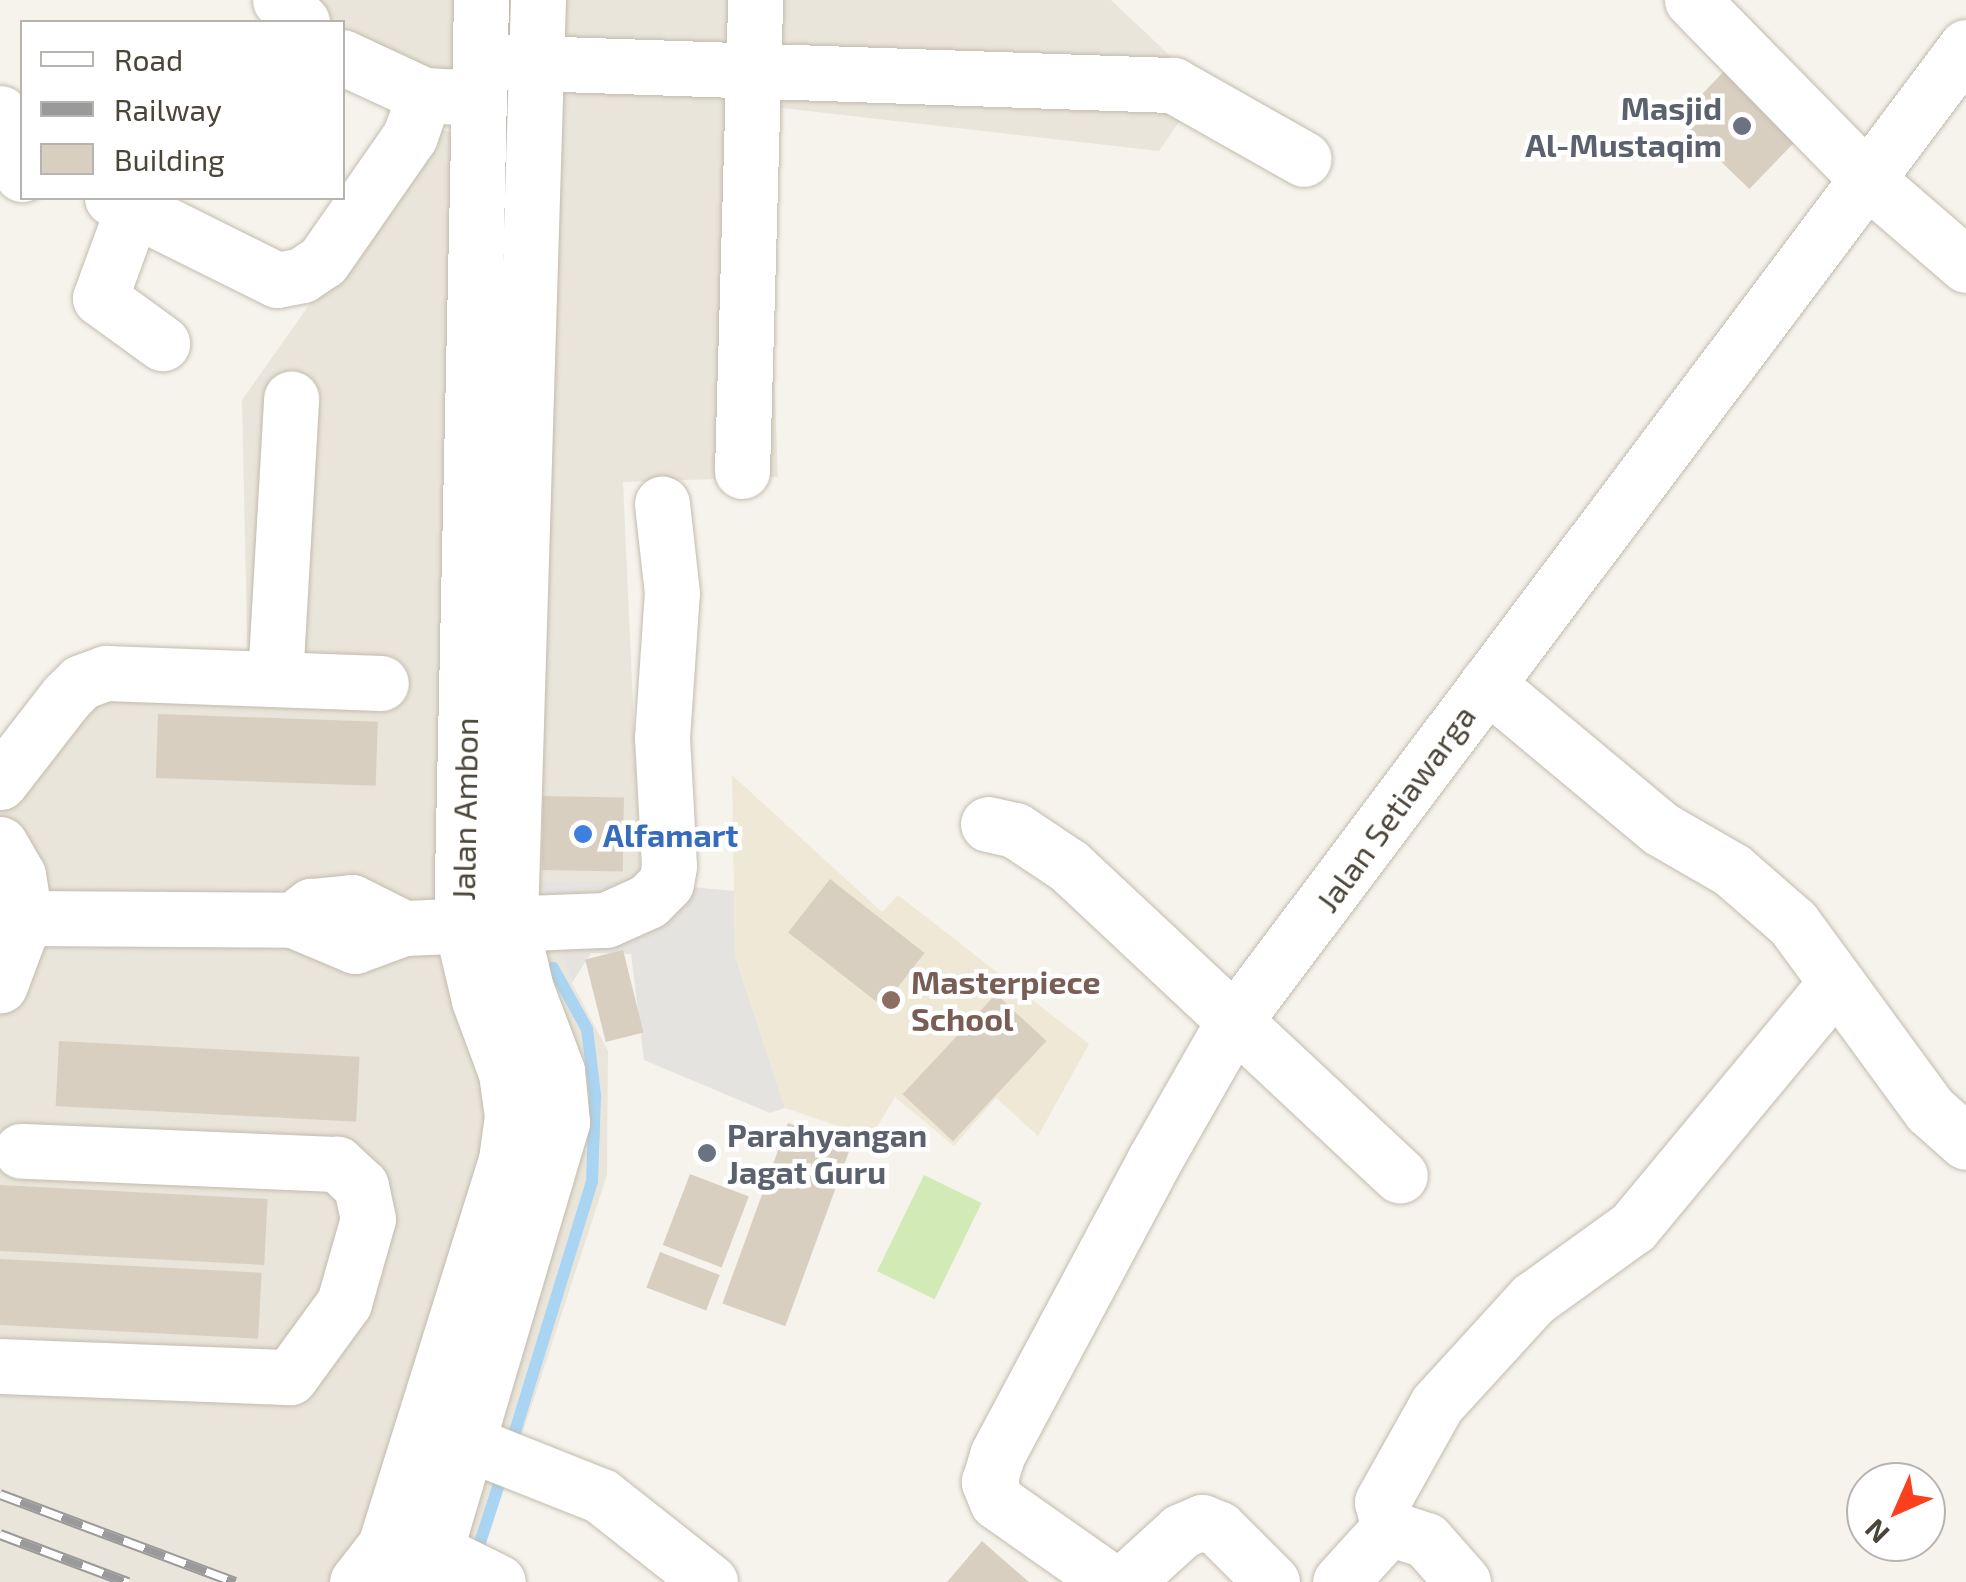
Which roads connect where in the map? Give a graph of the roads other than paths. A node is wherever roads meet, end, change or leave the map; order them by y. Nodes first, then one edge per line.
1 (280, 0) edge
2 (481, 0) edge
3 (538, 0) edge
4 (755, 0) edge
5 (1692, 0) edge
6 (300, 20) edge
7 (1966, 47) edge
8 (345, 58) edge
9 (536, 62) junction
10 (752, 71) junction
11 (480, 80) junction
12 (424, 96) junction
13 (1304, 159) dead end
14 (1870, 182) junction
15 (122, 203) edge
16 (1966, 266) edge
17 (162, 343) dead end
18 (291, 398) dead end
19 (742, 471) dead end
20 (662, 504) dead end
21 (275, 680) junction
22 (382, 683) dead end
23 (1487, 684) junction
24 (0, 782) edge
25 (988, 824) dead end
26 (0, 844) edge
27 (25, 918) junction
28 (486, 923) junction
29 (0, 985) edge
30 (1834, 985) junction
31 (1232, 1024) junction
32 (1966, 1142) edge
33 (21, 1151) dead end
34 (1400, 1176) dead end
35 (0, 1366) edge
36 (494, 1454) junction
37 (1389, 1528) junction
38 (458, 1569) edge
39 (357, 1582) edge
40 (710, 1582) edge
41 (1111, 1582) edge
42 (1125, 1582) edge
43 (1272, 1582) edge
44 (1340, 1582) edge
45 (1463, 1582) edge

1 - 6 street
2 - 11 street, Jalan Ambon
3 - 9 street, Jalan Ambon
4 - 10 street
5 - 14 street
7 - 14 street, Jalan Setiawarga
8 - 12 street
9 - 10 street
9 - 11 street
9 - 28 street, Jalan Ambon
10 - 13 street
10 - 19 street
11 - 12 street
11 - 28 street, Jalan Ambon
12 - 15 street
14 - 16 street
14 - 23 street, Jalan Setiawarga
15 - 17 street
18 - 21 street
20 - 28 street
21 - 22 street
21 - 24 street
23 - 30 street
23 - 31 street, Jalan Setiawarga
25 - 31 street
26 - 27 street
27 - 28 street
27 - 29 street
28 - 36 street, Jalan Ambon
28 - 39 street, Jalan Ambon
30 - 32 street
30 - 37 street
31 - 34 street
31 - 41 street, Jalan Setiawarga
33 - 35 street
36 - 38 street, Jalan Ambon
36 - 40 street
37 - 44 street
37 - 45 street
42 - 43 street

